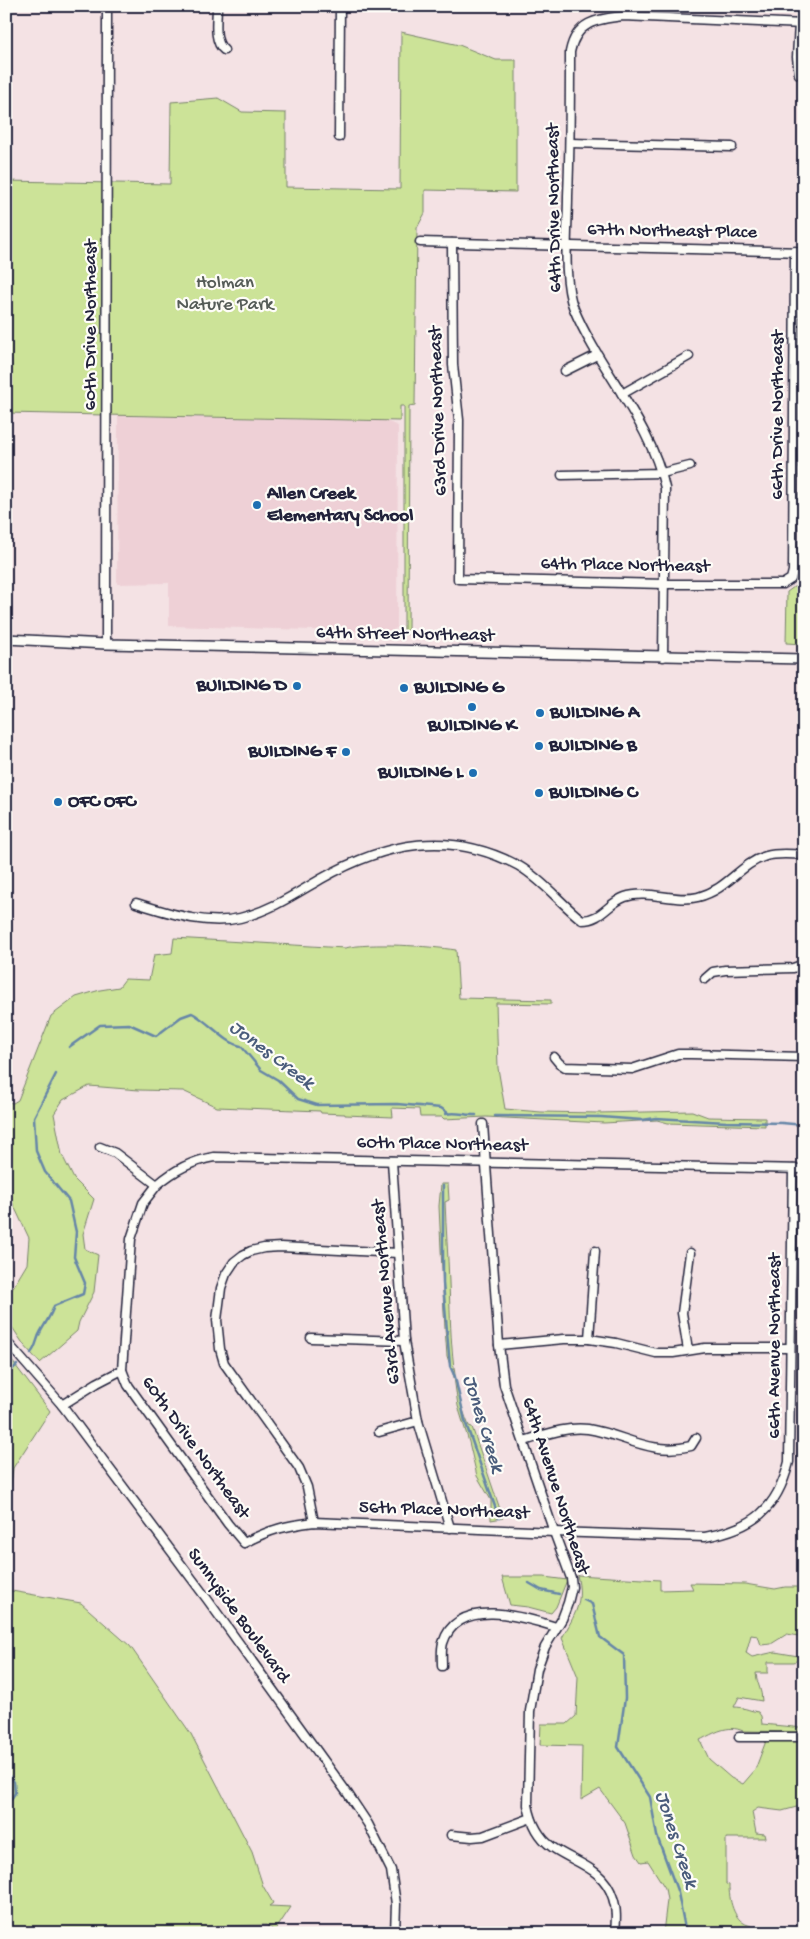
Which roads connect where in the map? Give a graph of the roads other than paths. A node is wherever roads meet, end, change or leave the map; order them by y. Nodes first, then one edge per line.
1 (107, 6) edge
2 (217, 6) edge
3 (340, 6) edge
4 (623, 6) edge
5 (623, 16) junction
6 (801, 24) edge
7 (224, 50) dead end
8 (799, 74) dead end
9 (339, 137) dead end
10 (570, 143) junction
11 (732, 147) dead end
12 (420, 242) dead end
13 (452, 243) junction
14 (567, 246) junction
15 (800, 252) edge
16 (597, 355) junction
17 (688, 356) dead end
18 (565, 371) dead end
19 (622, 394) junction
20 (690, 466) dead end
21 (662, 473) junction
22 (562, 476) dead end
23 (458, 579) joint
24 (791, 579) joint
25 (664, 584) junction
26 (6, 639) edge
27 (106, 644) junction
28 (663, 657) junction
29 (804, 659) edge
30 (804, 855) edge
31 (136, 903) dead end
32 (804, 964) edge
33 (705, 980) dead end
34 (804, 1056) edge
35 (554, 1057) dead end
36 (483, 1124) dead end
37 (100, 1148) dead end
38 (392, 1161) junction
39 (485, 1162) junction
40 (793, 1169) junction
41 (804, 1169) edge
42 (157, 1185) junction
43 (595, 1251) dead end
44 (398, 1253) junction
45 (690, 1253) dead end
46 (311, 1338) dead end
47 (589, 1339) junction
48 (6, 1341) edge
49 (404, 1342) junction
50 (499, 1345) junction
51 (790, 1348) junction
52 (688, 1350) junction
53 (122, 1370) junction
54 (62, 1405) junction
55 (418, 1421) junction
56 (379, 1432) dead end
57 (696, 1438) dead end
58 (524, 1441) junction
59 (761, 1515) joint
60 (314, 1522) junction
61 (450, 1528) junction
62 (554, 1532) junction
63 (244, 1543) joint
64 (556, 1627) junction
65 (442, 1666) dead end
66 (739, 1737) dead end
67 (804, 1737) edge
68 (531, 1818) junction
69 (451, 1835) dead end
70 (395, 1933) edge
71 (615, 1933) edge

1 - 27 street, 60th Drive Northeast
2 - 7 street
3 - 9 street
4 - 5 street
5 - 6 street, 64th Drive Northeast
5 - 10 street, 64th Drive Northeast
6 - 8 street
10 - 11 street
10 - 14 street, 64th Drive Northeast
12 - 13 street, 67th Northeast Place
13 - 14 street, 67th Northeast Place
13 - 23 street, 63rd Drive Northeast
14 - 15 street, 67th Northeast Place
14 - 16 street, 64th Drive Northeast
15 - 24 street, 66th Drive Northeast
16 - 18 street
16 - 19 street, 64th Drive Northeast
17 - 19 street
19 - 21 street, 64th Drive Northeast
20 - 21 street
21 - 22 street
21 - 25 street, 64th Drive Northeast
23 - 25 street, 64th Place Northeast
24 - 25 street, 64th Place Northeast
25 - 28 street, 64th Drive Northeast
26 - 27 main road, 64th Street Northeast
27 - 28 main road, 64th Street Northeast
28 - 29 main road, 64th Street Northeast
30 - 31 street
32 - 33 street
34 - 35 street
36 - 39 street, 64th Avenue Northeast
37 - 42 street
38 - 39 street, 60th Place Northeast
38 - 42 street, 60th Place Northeast
38 - 44 street, 63rd Avenue Northeast
39 - 40 street, 60th Place Northeast
39 - 50 street, 64th Avenue Northeast
40 - 41 street, 60th Place Northeast
40 - 51 street, 66th Avenue Northeast
42 - 53 street, 60th Drive Northeast
43 - 47 street
44 - 49 street, 63rd Avenue Northeast
44 - 60 street
45 - 52 street
46 - 49 street
47 - 50 street
47 - 52 street
48 - 54 street, Sunnyside Boulevard
49 - 55 street, 63rd Avenue Northeast
50 - 58 street, 64th Avenue Northeast
51 - 52 street
51 - 59 street, 66th Avenue Northeast
53 - 54 street, 60th Drive Northeast
53 - 63 street, 60th Drive Northeast
54 - 70 street, Sunnyside Boulevard
55 - 56 street
55 - 61 street, 63rd Avenue Northeast
57 - 58 street
58 - 62 street, 64th Avenue Northeast
59 - 62 street, 56th Place Northeast
60 - 61 street, 56th Place Northeast
60 - 63 street, 56th Place Northeast
61 - 62 street, 56th Place Northeast
62 - 64 street, 64th Avenue Northeast
64 - 65 street
64 - 68 street, 64th Avenue Northeast
66 - 67 street
68 - 69 street
68 - 71 street, 64th Avenue Northeast

